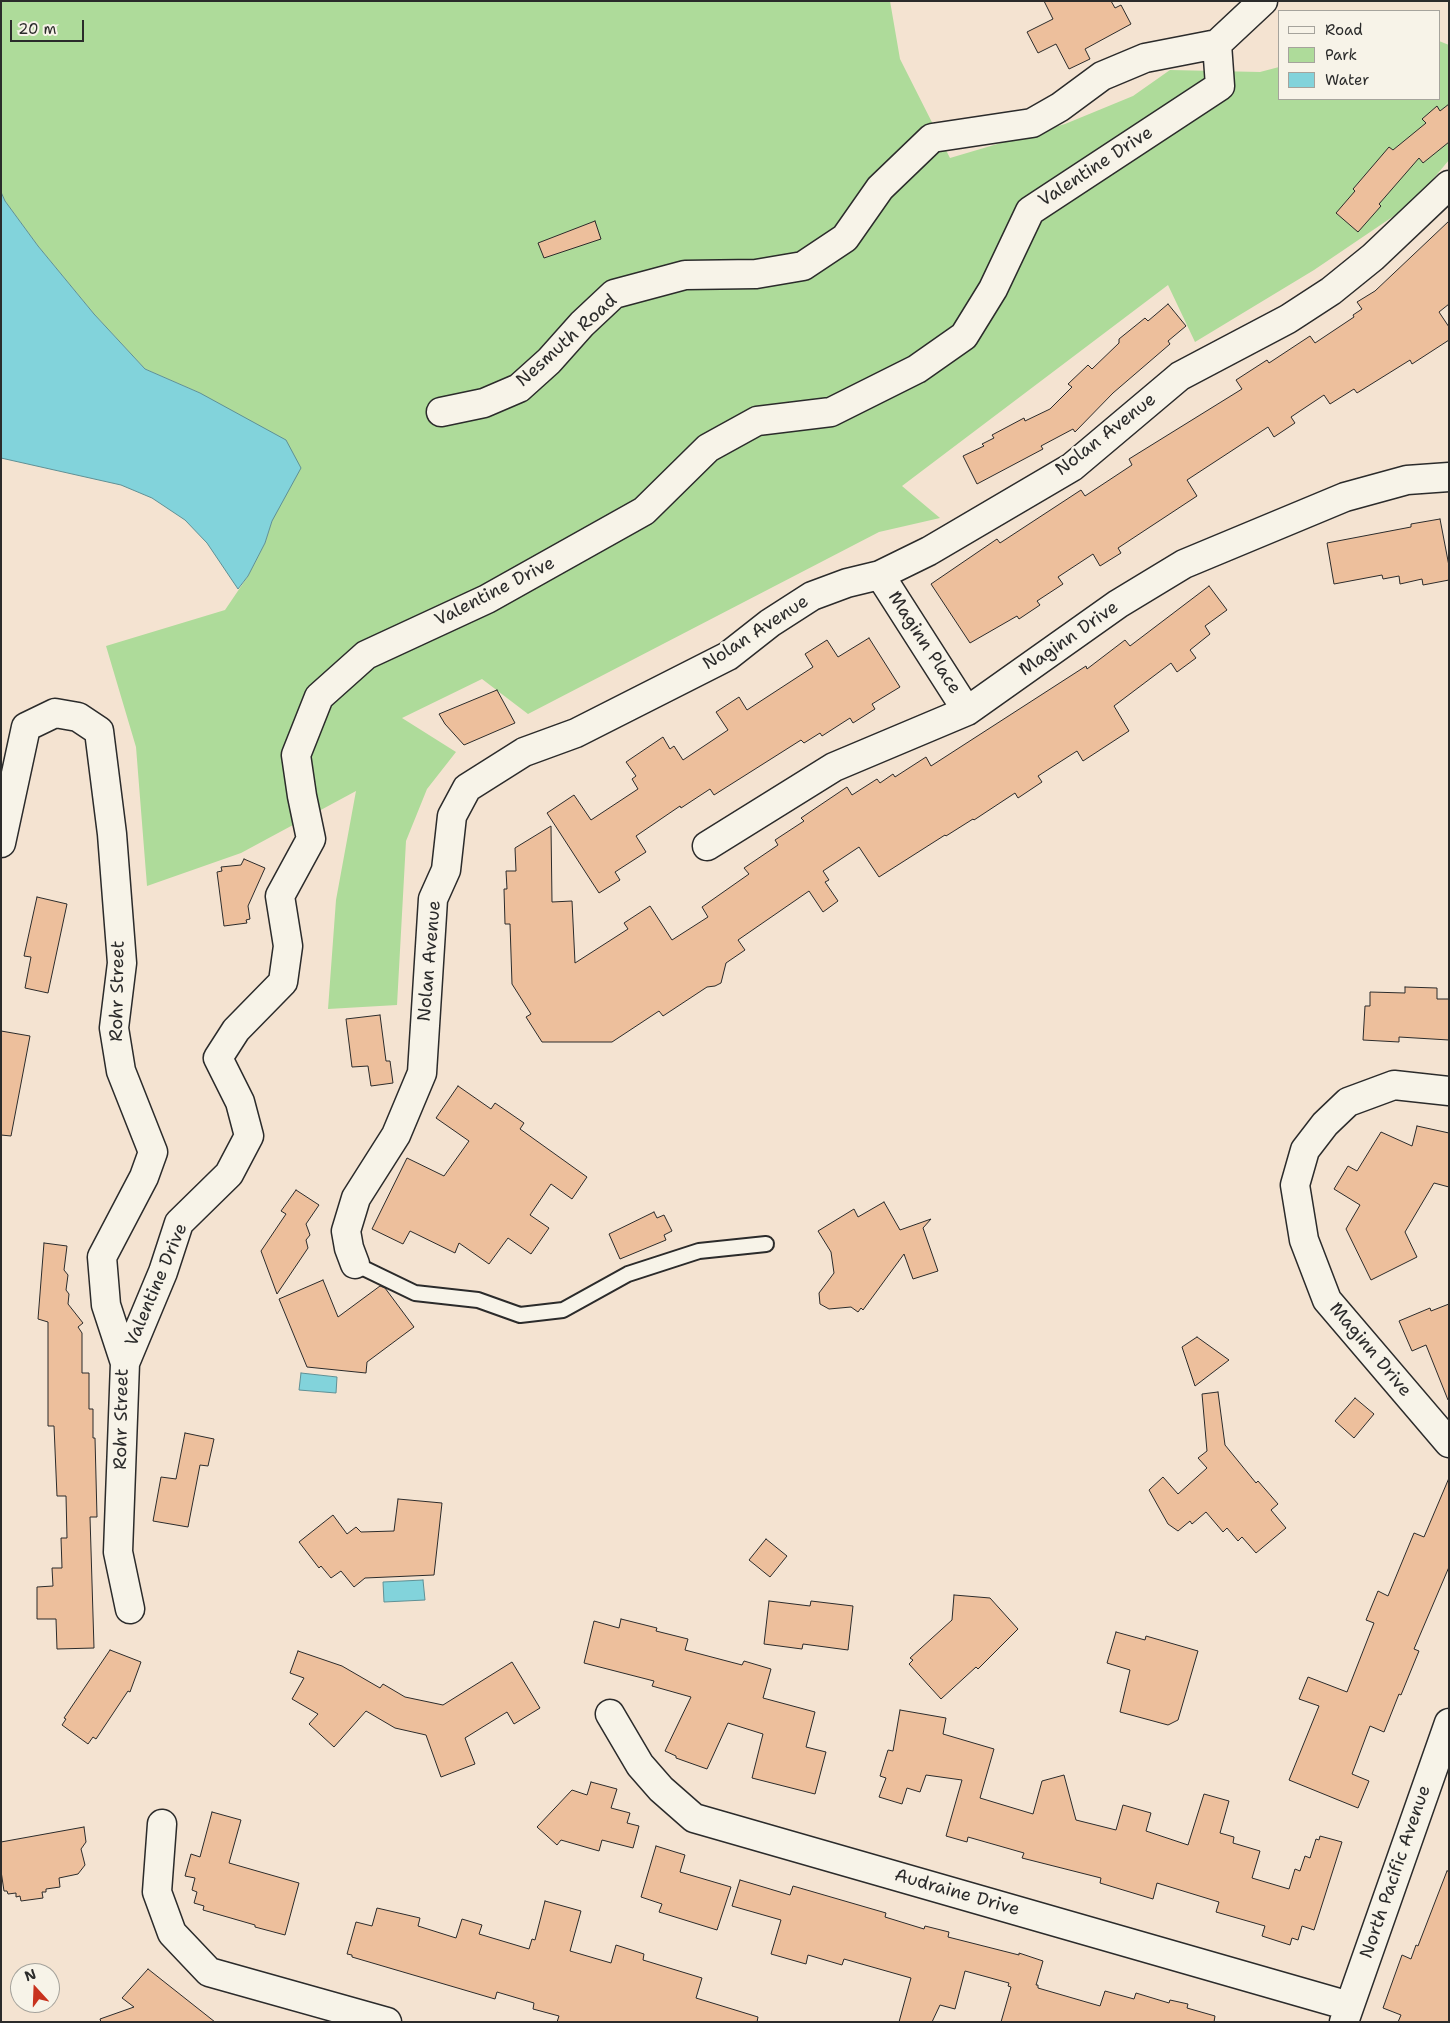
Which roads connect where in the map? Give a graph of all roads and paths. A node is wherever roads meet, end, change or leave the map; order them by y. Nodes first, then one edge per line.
1 (1263, 1) edge
2 (1217, 44) junction
3 (1449, 185) edge
4 (441, 412) dead end
5 (1449, 477) edge
6 (880, 575) junction
7 (968, 711) junction
8 (1, 843) edge
9 (707, 846) dead end
10 (1449, 1090) edge
11 (766, 1244) dead end
12 (355, 1264) joint
13 (125, 1363) junction
14 (1449, 1443) edge
15 (130, 1609) dead end
16 (610, 1714) dead end
17 (1449, 1723) edge
18 (162, 1824) dead end
19 (1346, 2014) edge
20 (382, 2021) edge

1 - 2 street
2 - 4 street, Nesmuth Road
2 - 13 street, Valentine Drive
3 - 6 street, Nolan Avenue
5 - 7 street, Maginn Drive
6 - 7 street, Maginn Place
6 - 12 street, Nolan Avenue
7 - 9 street, Maginn Drive
8 - 13 street, Rohr Street
10 - 14 street, Maginn Drive
11 - 12 lane
13 - 15 street, Rohr Street
16 - 19 street, Audraine Drive
17 - 19 street, North Pacific Avenue
18 - 20 street

